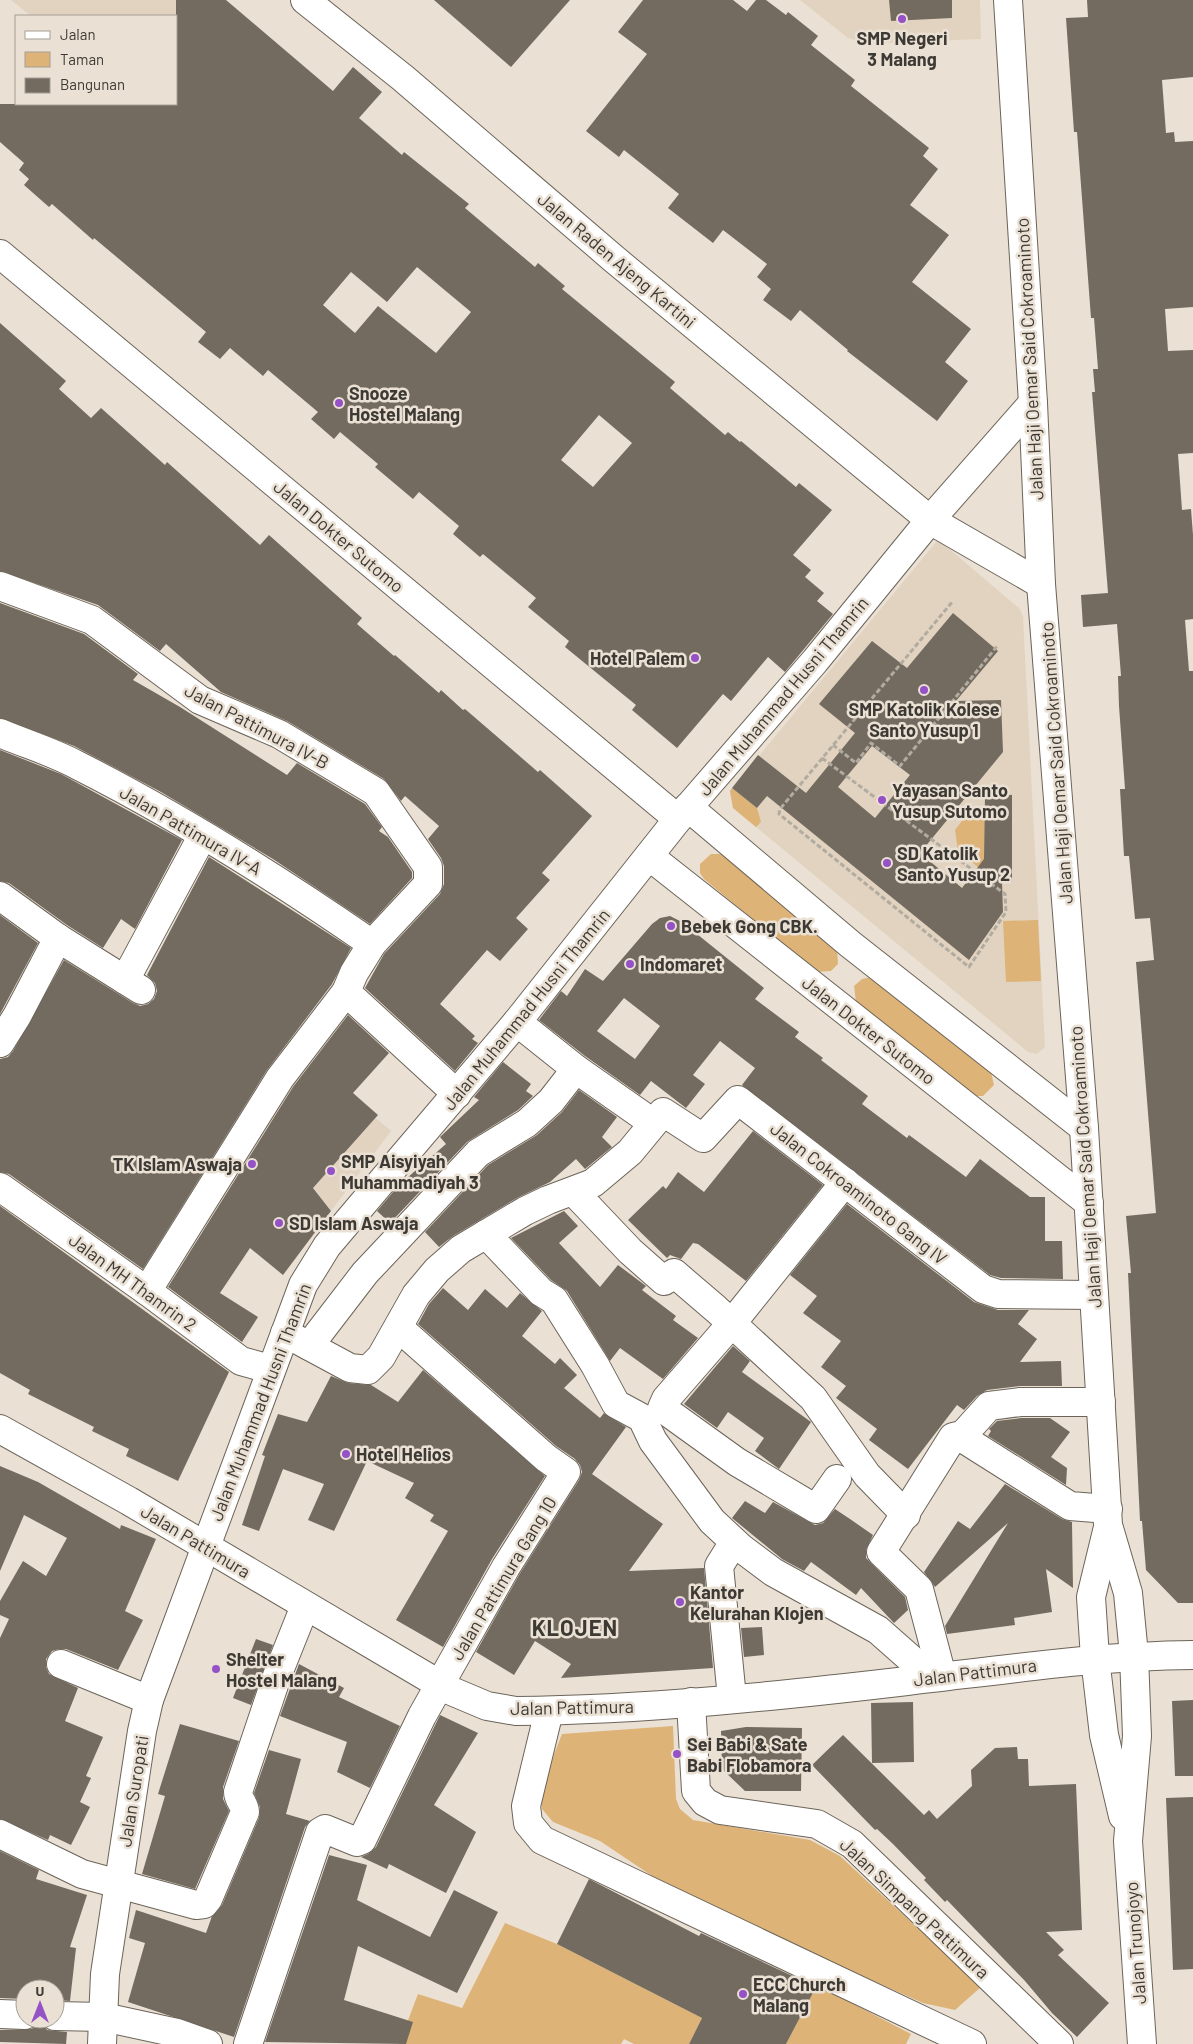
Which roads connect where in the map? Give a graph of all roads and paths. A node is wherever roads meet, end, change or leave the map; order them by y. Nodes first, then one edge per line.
1 (305, 0) edge
2 (1008, 0) edge
3 (0, 254) edge
4 (1033, 403) junction
5 (930, 520) junction
6 (1041, 584) junction
7 (0, 586) edge
8 (953, 601) dead end
9 (998, 645) dead end
10 (0, 733) edge
11 (833, 746) junction
12 (822, 758) junction
13 (683, 813) junction
14 (204, 836) junction
15 (649, 856) junction
16 (0, 896) edge
17 (58, 938) junction
18 (372, 944) junction
19 (346, 992) junction
20 (517, 1022) junction
21 (0, 1043) edge
22 (576, 1069) junction
23 (457, 1094) junction
24 (653, 1124) junction
25 (1084, 1128) junction
26 (846, 1182) junction
27 (0, 1187) edge
28 (574, 1192) junction
29 (1089, 1203) junction
30 (486, 1234) junction
31 (147, 1291) junction
32 (1094, 1295) junction
33 (732, 1323) junction
34 (400, 1328) junction
35 (285, 1333) junction
36 (309, 1346) junction
37 (270, 1369) junction
38 (1101, 1402) junction
39 (0, 1429) edge
40 (961, 1437) junction
41 (837, 1479) dead end
42 (906, 1515) junction
43 (1108, 1517) junction
44 (734, 1542) junction
45 (205, 1546) junction
46 (305, 1606) junction
47 (1193, 1655) edge
48 (1134, 1656) junction
49 (1094, 1658) junction
50 (62, 1664) dead end
51 (929, 1677) junction
52 (440, 1685) junction
53 (732, 1698) junction
54 (149, 1700) junction
55 (691, 1702) junction
56 (549, 1711) junction
57 (0, 1834) edge
58 (1128, 1841) junction
59 (118, 1885) junction
60 (0, 2014) edge
61 (15, 2015) edge
62 (65, 2016) edge
63 (102, 2017) junction
64 (102, 2044) edge
65 (208, 2044) edge
66 (248, 2044) edge
67 (972, 2044) edge
68 (1059, 2044) edge
69 (1142, 2044) edge

1 - 5 street, Jalan Raden Ajeng Kartini
2 - 4 street, Jalan Haji Oemar Said Cokroaminoto
3 - 13 street, Jalan Dokter Sutomo
4 - 5 street, Jalan Muhammad Husni Thamrin
4 - 6 street, Jalan Haji Oemar Said Cokroaminoto
5 - 6 street
5 - 13 street, Jalan Muhammad Husni Thamrin
6 - 25 street, Jalan Haji Oemar Said Cokroaminoto
7 - 18 street, Jalan Pattimura IV-B
8 - 11 path
9 - 11 path
10 - 14 street, Jalan Pattimura IV-A
11 - 12 path
12 - 12 path
13 - 15 street, Jalan Muhammad Husni Thamrin
13 - 25 street, Jalan Dokter Sutomo
14 - 17 street
14 - 18 street, Jalan Pattimura IV-A
15 - 20 street, Jalan Muhammad Husni Thamrin
15 - 29 street, Jalan Dokter Sutomo
16 - 17 street
17 - 21 street
18 - 19 street, Jalan Pattimura IV-B
19 - 23 street
19 - 31 street, Jalan Pattimura IV-B
20 - 22 street
20 - 23 street, Jalan Muhammad Husni Thamrin
22 - 24 street
22 - 36 street
23 - 35 street, Jalan Muhammad Husni Thamrin
24 - 26 street, Jalan Cokroaminoto Gang IV
24 - 28 street
25 - 29 street, Jalan Haji Oemar Said Cokroaminoto
26 - 32 street, Jalan Cokroaminoto Gang IV
26 - 33 street
27 - 31 street, Jalan MH Thamrin 2
28 - 30 street
28 - 33 street
29 - 32 street, Jalan Haji Oemar Said Cokroaminoto
30 - 34 street
30 - 44 street
31 - 37 street, Jalan MH Thamrin 2
32 - 38 street, Jalan Haji Oemar Said Cokroaminoto
33 - 41 street
33 - 42 street
34 - 36 street
34 - 52 street, Jalan Pattimura Gang 10
35 - 36 street
35 - 37 street, Jalan Muhammad Husni Thamrin
37 - 45 street, Jalan Muhammad Husni Thamrin
38 - 40 street
38 - 43 street, Jalan Haji Oemar Said Cokroaminoto
39 - 45 street, Jalan Pattimura
40 - 42 street
40 - 43 street
42 - 51 street
43 - 48 street, Jalan Haji Oemar Said Cokroaminoto
43 - 49 street, Jalan Haji Oemar Said Cokroaminoto
44 - 51 street
44 - 53 street
45 - 46 street, Jalan Pattimura
45 - 54 street, Jalan Suropati
46 - 52 street, Jalan Pattimura
46 - 59 street
47 - 48 street
48 - 49 street, Jalan Pattimura
48 - 58 street, Jalan Trunojoyo
49 - 51 street, Jalan Pattimura
49 - 58 street, Jalan Trunojoyo
50 - 54 street
51 - 53 street, Jalan Pattimura
52 - 56 street, Jalan Pattimura
52 - 66 street, Jalan Pattimura Gang 10
53 - 55 street, Jalan Pattimura
54 - 59 street, Jalan Suropati
55 - 56 street, Jalan Pattimura
55 - 68 street, Jalan Simpang Pattimura
56 - 67 street
57 - 59 street
58 - 69 street, Jalan Trunojoyo
59 - 63 street, Jalan Suropati
60 - 61 street
62 - 63 street
63 - 64 street, Jalan Suropati
63 - 65 street

